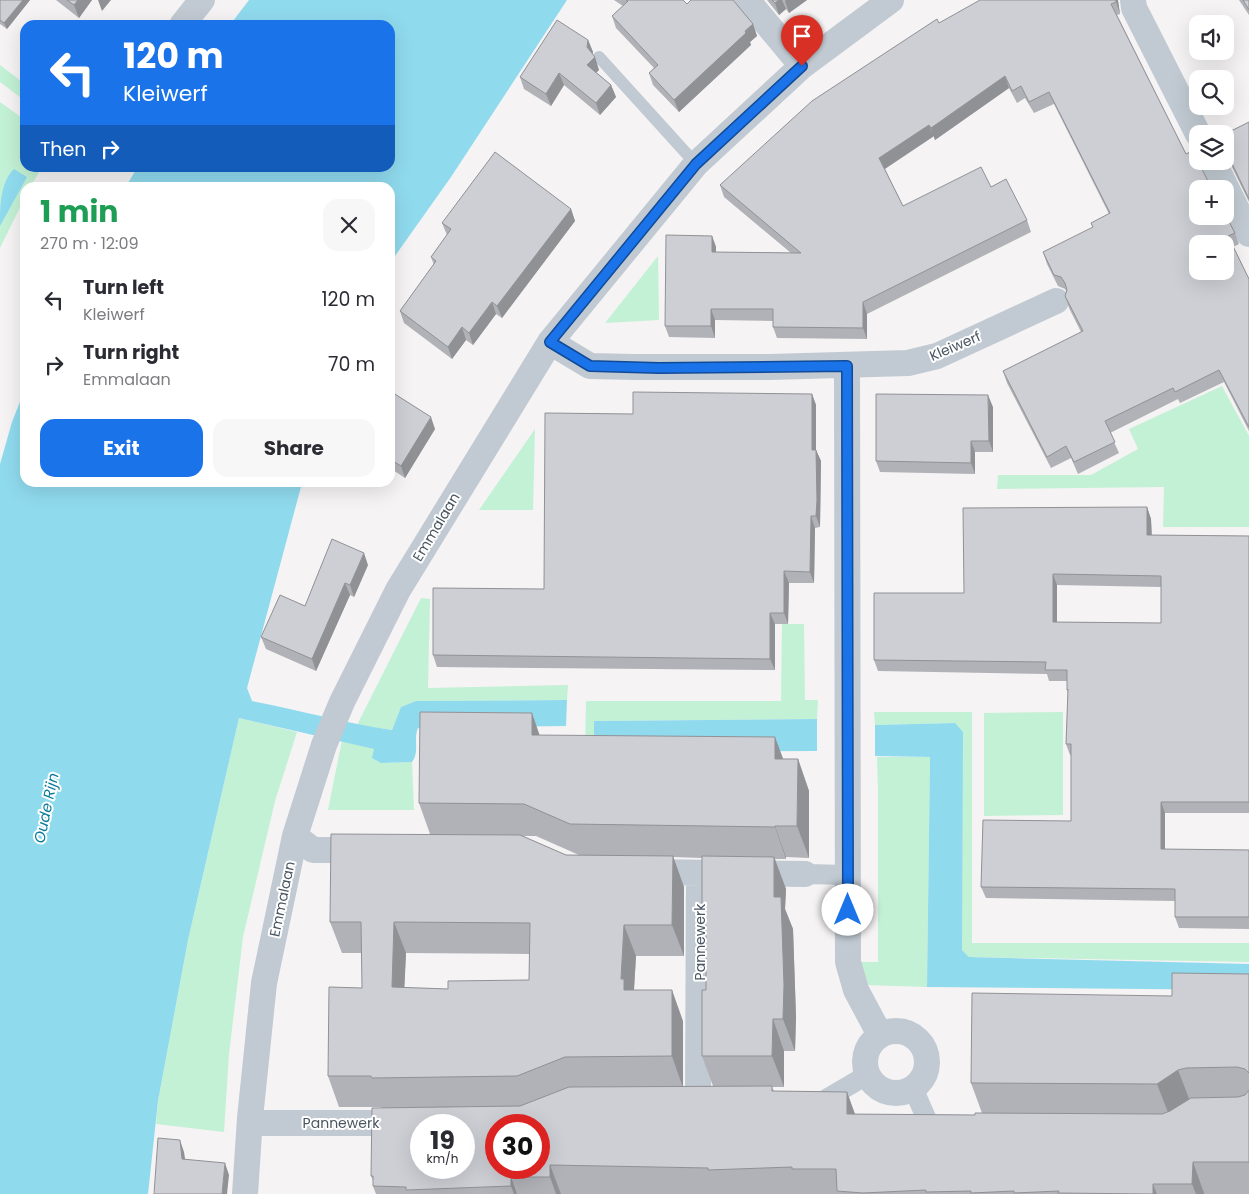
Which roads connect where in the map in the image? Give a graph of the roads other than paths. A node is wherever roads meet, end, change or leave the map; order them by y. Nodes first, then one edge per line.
1 (202, 0) edge
2 (747, 0) edge
3 (891, 0) edge
4 (1134, 0) edge
5 (186, 20) edge
6 (599, 57) dead end
7 (802, 66) junction
8 (1193, 125) edge
9 (696, 164) junction
10 (1217, 170) edge
11 (1249, 234) edge
12 (1056, 301) dead end
13 (550, 342) junction
14 (847, 366) junction
15 (296, 836) junction
16 (392, 850) edge
17 (616, 872) edge
18 (699, 873) junction
19 (805, 874) joint
20 (848, 875) junction
21 (880, 1035) junction
22 (867, 1075) junction
23 (913, 1088) junction
24 (670, 1102) edge
25 (698, 1102) junction
26 (726, 1102) edge
27 (811, 1102) edge
28 (250, 1123) junction
29 (410, 1123) edge
30 (943, 1130) edge
31 (245, 1194) edge

1 - 5 street
2 - 7 street
3 - 7 street, Emmalaan
4 - 8 street
6 - 9 lane
7 - 9 street, Emmalaan
9 - 13 street, Emmalaan
10 - 11 street
12 - 14 street, Kleiwerf
13 - 14 street, Kleiwerf
13 - 15 street, Emmalaan
14 - 20 street
15 - 16 street
15 - 28 street, Emmalaan
17 - 18 street
18 - 19 street
18 - 25 street, Pannewerk
19 - 20 street
20 - 21 street
21 - 22 street
21 - 23 street
22 - 23 street
22 - 27 street
23 - 30 street
24 - 25 street
25 - 26 street
28 - 29 street, Pannewerk
28 - 31 street, Emmalaan

